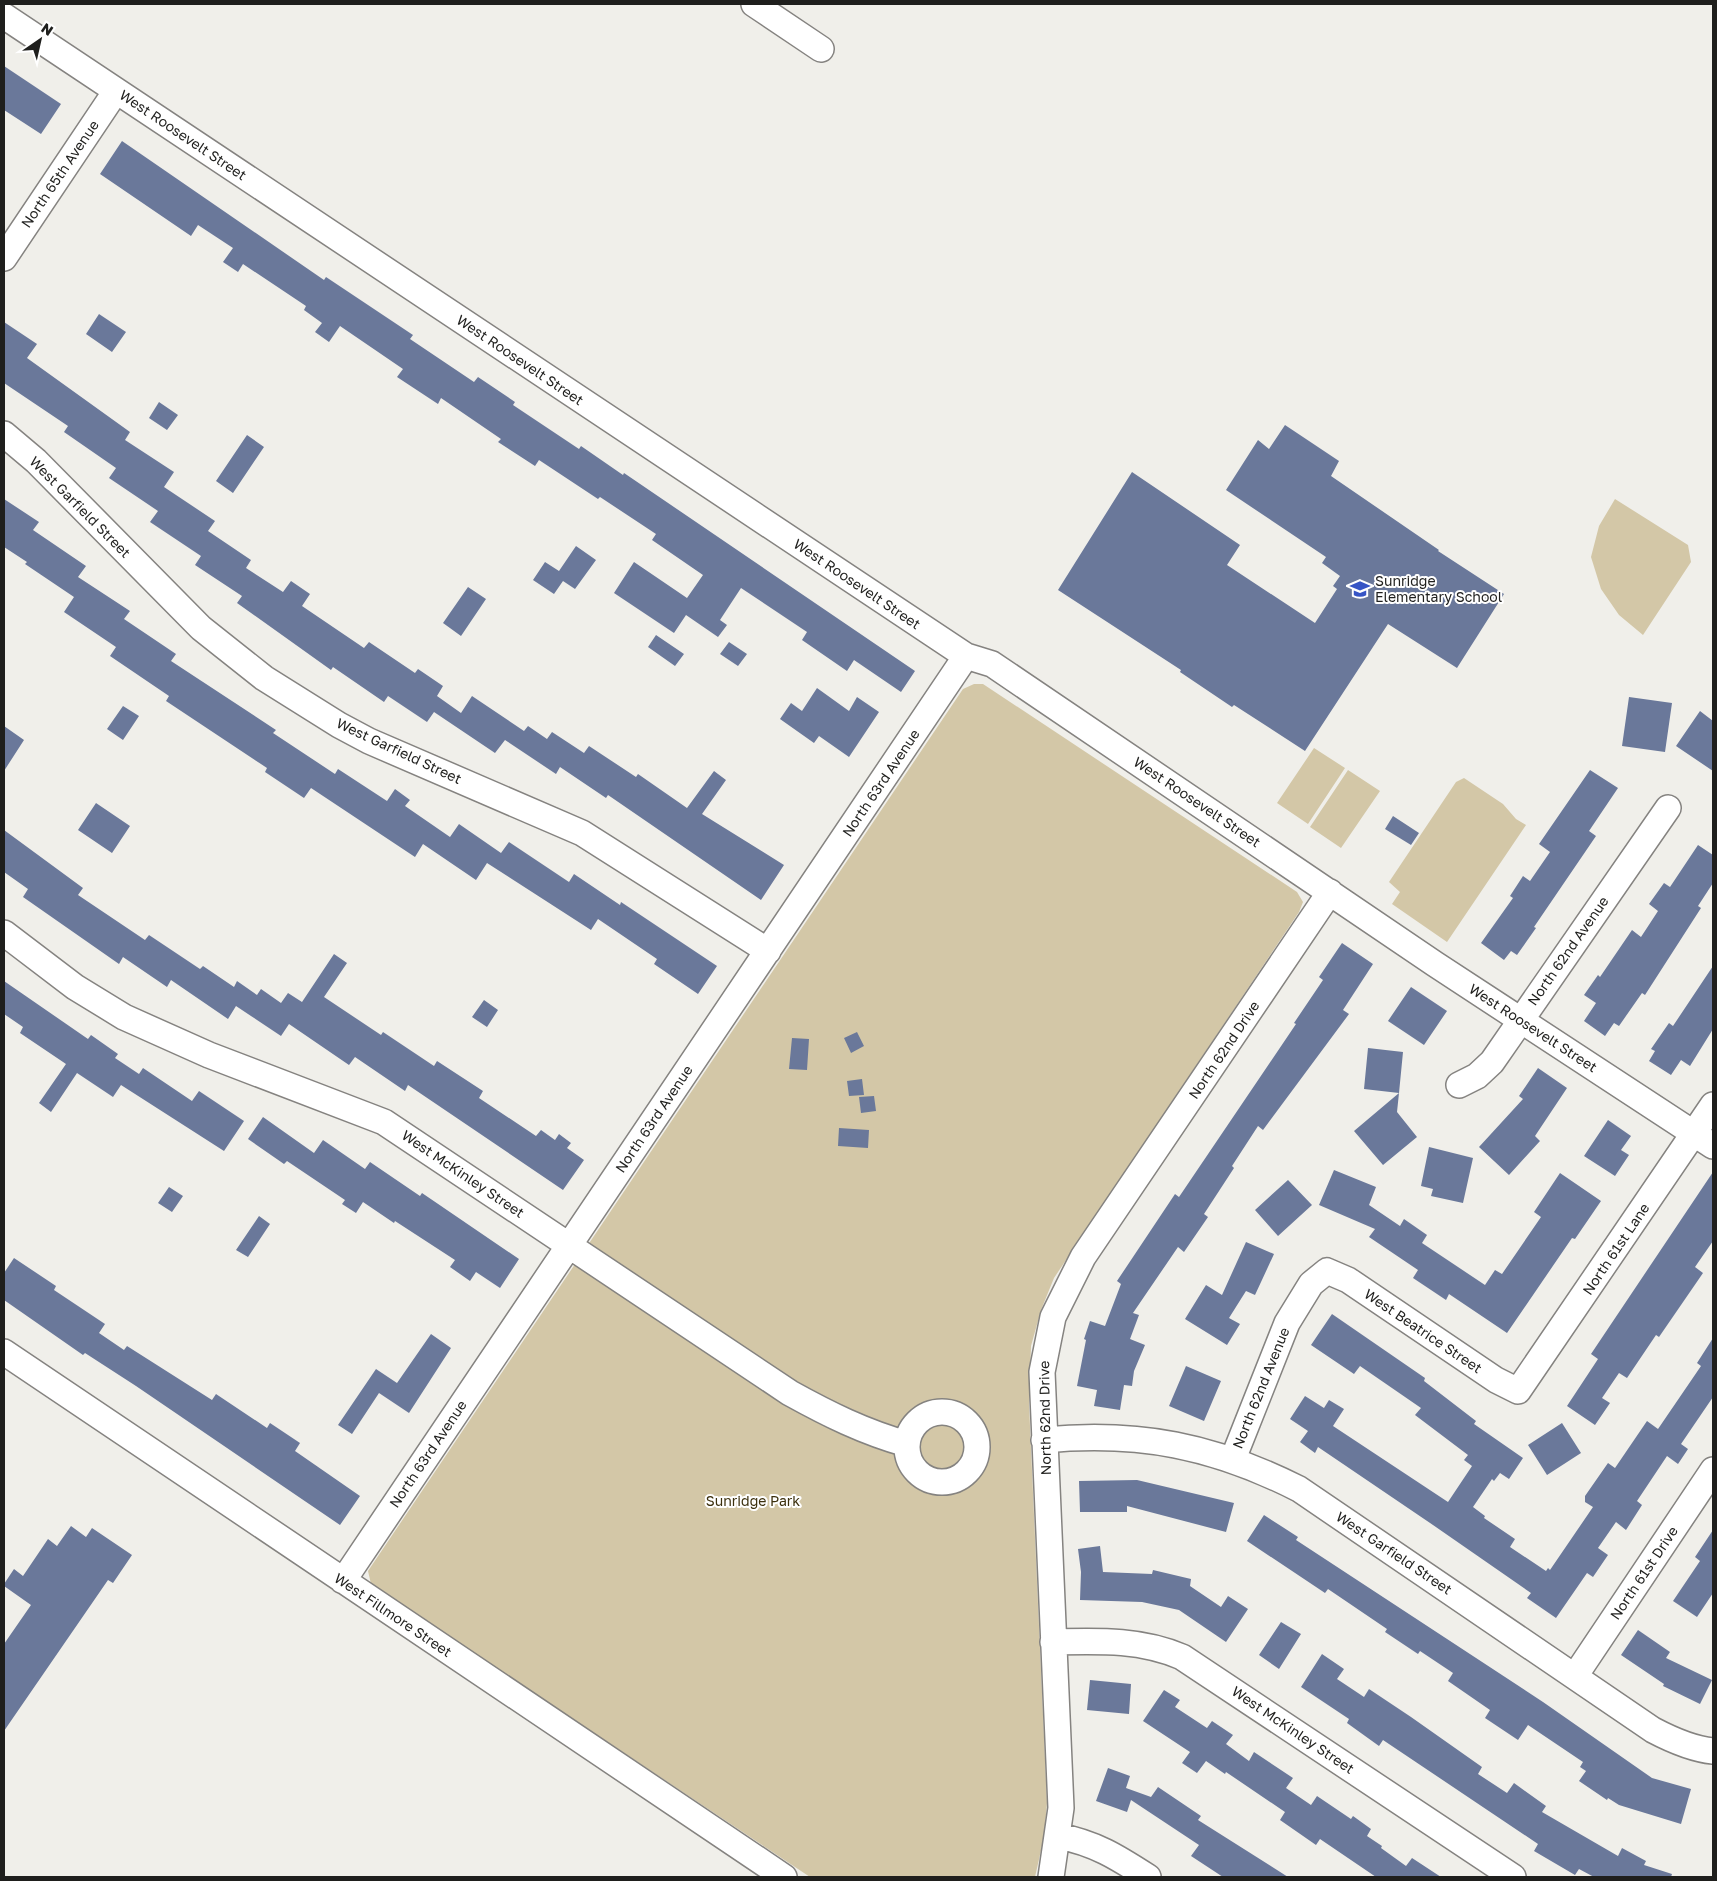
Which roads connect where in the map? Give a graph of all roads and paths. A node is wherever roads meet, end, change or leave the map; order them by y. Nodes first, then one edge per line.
1 (754, 4) edge
2 (4, 16) edge
3 (821, 49) dead end
4 (116, 91) junction
5 (4, 258) edge
6 (4, 434) edge
7 (966, 656) junction
8 (1668, 808) dead end
9 (1330, 892) junction
10 (4, 933) edge
11 (768, 951) junction
12 (1521, 1020) junction
13 (1459, 1085) dead end
14 (1713, 1105) edge
15 (1704, 1140) edge
16 (569, 1246) junction
17 (1327, 1272) joint
18 (4, 1353) edge
19 (1518, 1391) joint
20 (1044, 1440) junction
21 (907, 1444) dead end
22 (1233, 1459) junction
23 (1713, 1470) edge
24 (342, 1581) junction
25 (1053, 1642) junction
26 (1574, 1676) junction
27 (1713, 1751) edge
28 (1058, 1836) junction
29 (784, 1877) edge
30 (1051, 1877) edge
31 (1148, 1877) edge
32 (1513, 1877) edge

1 - 3 street
2 - 4 street, West Roosevelt Street
4 - 5 street, North 65th Avenue
4 - 7 street, West Roosevelt Street
6 - 11 street, West Garfield Street
7 - 9 street, West Roosevelt Street
7 - 11 street, North 63rd Avenue
8 - 12 street, North 62nd Avenue
9 - 12 street, West Roosevelt Street
9 - 20 street, North 62nd Drive
10 - 16 street, West McKinley Street
11 - 16 street, North 63rd Avenue
12 - 13 street, North 62nd Avenue
12 - 15 street, West Roosevelt Street
14 - 15 street, North 61st Lane
15 - 19 street, North 61st Lane
16 - 21 street, West McKinley Street
16 - 24 street, North 63rd Avenue
17 - 19 street, West Beatrice Street
17 - 22 street, North 62nd Avenue
18 - 24 street, West Fillmore Street
20 - 22 street, West Garfield Street
20 - 25 street, North 62nd Drive
22 - 26 street, West Garfield Street
23 - 26 street, North 61st Drive
24 - 29 street, West Fillmore Street
25 - 28 street, North 62nd Drive
25 - 32 street, West McKinley Street
26 - 27 street, West Garfield Street
28 - 30 street, North 62nd Drive
28 - 31 street

